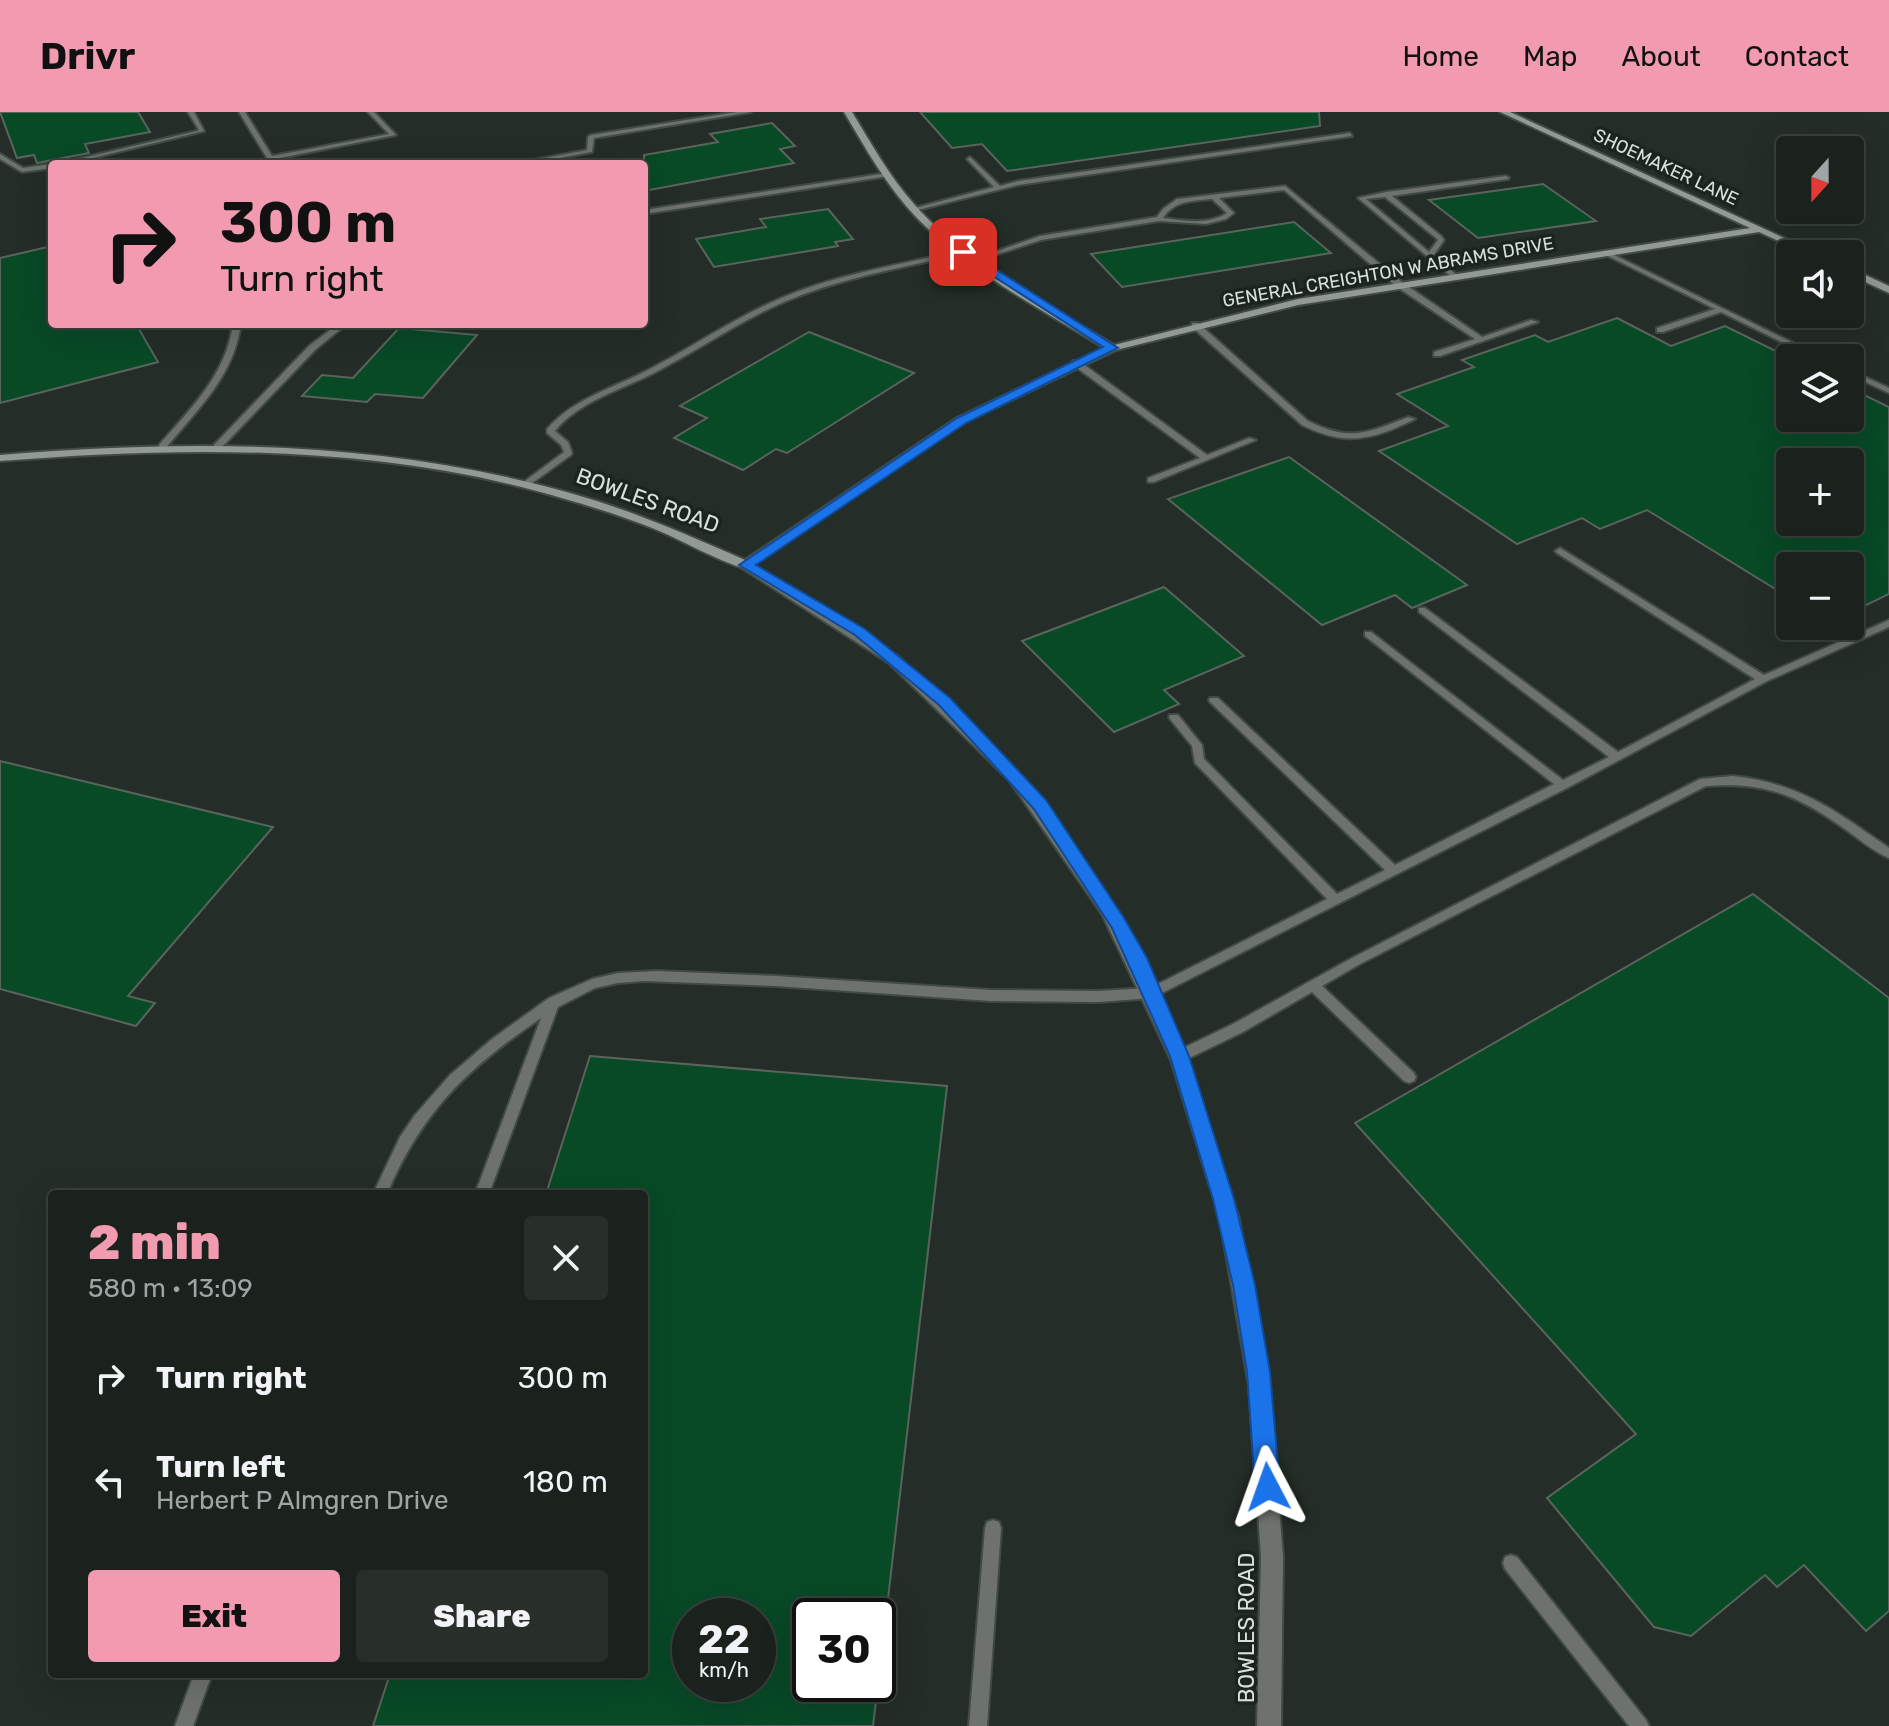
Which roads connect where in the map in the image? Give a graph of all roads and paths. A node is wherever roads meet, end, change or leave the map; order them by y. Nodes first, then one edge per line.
1 (191, 112) edge
2 (242, 112) edge
3 (371, 112) edge
4 (748, 112) edge
5 (848, 112) edge
6 (1504, 112) edge
7 (1350, 135) dead end
8 (0, 156) edge
9 (970, 159) dead end
10 (77, 160) edge
11 (539, 160) edge
12 (48, 167) edge
13 (887, 175) junction
14 (1506, 178) dead end
15 (999, 188) junction
16 (1386, 194) junction
17 (1214, 197) junction
18 (914, 209) junction
19 (648, 211) edge
20 (1159, 219) junction
21 (1761, 229) junction
22 (1784, 240) edge
23 (963, 252) junction
24 (1606, 253) junction
25 (1429, 256) junction
26 (975, 260) junction
27 (1454, 277) junction
28 (1864, 278) edge
29 (1400, 285) junction
30 (1889, 290) edge
31 (1721, 310) junction
32 (1534, 322) dead end
33 (1195, 325) junction
34 (237, 328) edge
35 (338, 328) edge
36 (1660, 330) dead end
37 (1480, 339) junction
38 (1791, 344) edge
39 (1112, 348) junction
40 (1437, 354) dead end
41 (1076, 363) junction
42 (1864, 379) edge
43 (1889, 391) edge
44 (1411, 419) dead end
45 (1252, 440) dead end
46 (162, 447) junction
47 (217, 447) junction
48 (1204, 457) junction
49 (0, 458) edge
50 (1151, 480) dead end
51 (525, 484) junction
52 (1560, 551) dead end
53 (746, 565) junction
54 (1422, 610) dead end
55 (1889, 623) edge
56 (1368, 634) dead end
57 (1763, 679) junction
58 (1214, 700) dead end
59 (1174, 717) dead end
60 (1617, 757) junction
61 (1563, 785) junction
62 (1889, 854) edge
63 (1394, 871) junction
64 (1335, 900) junction
65 (1313, 985) junction
66 (1152, 993) junction
67 (554, 1002) junction
68 (1180, 1056) junction
69 (1409, 1077) dead end
70 (382, 1190) edge
71 (484, 1190) edge
72 (993, 1528) dead end
73 (1511, 1563) dead end
74 (202, 1678) edge
75 (184, 1726) edge
76 (978, 1726) edge
77 (1269, 1726) edge
78 (1640, 1726) edge

1 - 10 lane
2 - 3 lane
4 - 11 lane
5 - 13 street
6 - 21 street, SHOEMAKER LANE
7 - 15 lane
8 - 12 lane
9 - 15 lane
13 - 18 street
13 - 19 lane
14 - 16 lane
15 - 18 lane
16 - 25 lane
16 - 25 lane
17 - 20 lane
17 - 20 lane
17 - 29 lane
18 - 23 street
20 - 26 lane
21 - 22 street, SHOEMAKER LANE
21 - 24 street, GENERAL CREIGHTON W ABRAMS DRIVE
23 - 26 street
23 - 51 lane
24 - 27 street, GENERAL CREIGHTON W ABRAMS DRIVE
24 - 31 lane
25 - 27 lane
26 - 39 street
27 - 29 street, GENERAL CREIGHTON W ABRAMS DRIVE
28 - 30 street
29 - 33 street, GENERAL CREIGHTON W ABRAMS DRIVE
29 - 37 lane
31 - 36 lane
31 - 38 lane
32 - 37 lane
33 - 39 street, GENERAL CREIGHTON W ABRAMS DRIVE
33 - 44 lane
34 - 46 lane
35 - 47 lane
37 - 40 lane
39 - 41 street, GENERAL CREIGHTON W ABRAMS DRIVE
41 - 48 lane
41 - 53 street, GENERAL CREIGHTON W ABRAMS DRIVE
42 - 43 lane
45 - 48 lane
46 - 47 street, BOWLES ROAD
46 - 49 street, BOWLES ROAD
47 - 51 street, BOWLES ROAD
48 - 50 lane
51 - 53 street, BOWLES ROAD
52 - 57 lane
53 - 66 street, BOWLES ROAD
54 - 60 lane
55 - 57 lane
56 - 61 lane
57 - 60 lane
58 - 63 lane
59 - 64 lane
60 - 61 lane
61 - 63 lane
62 - 65 lane
63 - 64 lane
64 - 66 lane
65 - 68 lane
65 - 69 lane
66 - 67 lane
66 - 68 street, BOWLES ROAD
67 - 70 lane
67 - 71 lane
68 - 77 street, BOWLES ROAD
72 - 76 lane
73 - 78 lane
74 - 75 lane

